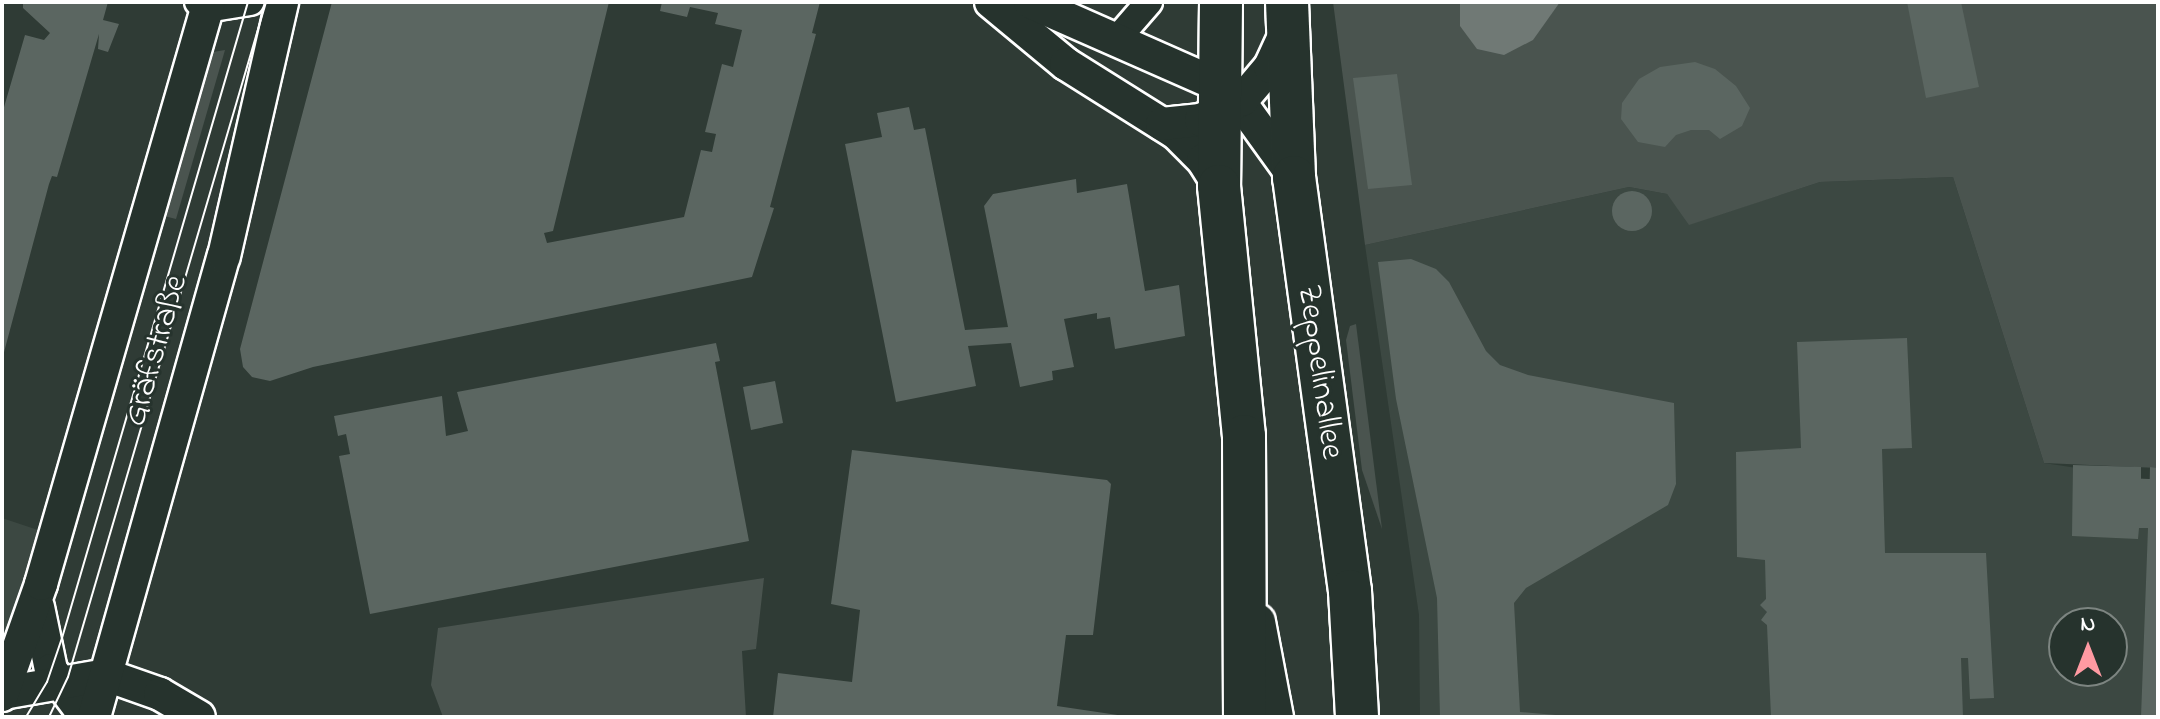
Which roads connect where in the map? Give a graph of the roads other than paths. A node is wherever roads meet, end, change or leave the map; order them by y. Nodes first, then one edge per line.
1 (250, 2) edge
2 (282, 2) edge
3 (991, 2) edge
4 (1030, 2) edge
5 (1149, 2) edge
6 (1221, 2) edge
7 (205, 4) edge
8 (1288, 14) edge
9 (1117, 39) junction
10 (1226, 99) junction
11 (1162, 124) junction
12 (1294, 177) junction
13 (1219, 186) junction
14 (1246, 569) junction
15 (41, 584) junction
16 (106, 675) junction
17 (56, 680) junction
18 (3, 694) edge
19 (86, 717) edge
20 (94, 717) edge
21 (199, 717) edge
22 (1245, 717) edge
23 (1275, 717) edge
24 (1357, 717) edge

1 - 7 street
2 - 16 street, Gräfstraße
3 - 11 street
4 - 9 street
5 - 9 street
6 - 10 main road
7 - 15 street, Gräfstraße
8 - 10 street, Zeppelinallee
8 - 12 main road, Zeppelinallee
9 - 10 street
10 - 11 street
10 - 12 street
10 - 13 main road
11 - 13 street
12 - 24 main road, Zeppelinallee
13 - 14 main road
14 - 22 main road
14 - 23 main road
15 - 17 street, Gräfstraße
15 - 18 street, Gräfstraße
16 - 17 street
16 - 20 street, Gräfstraße
16 - 21 street
17 - 18 street
17 - 19 street, Gräfstraße

